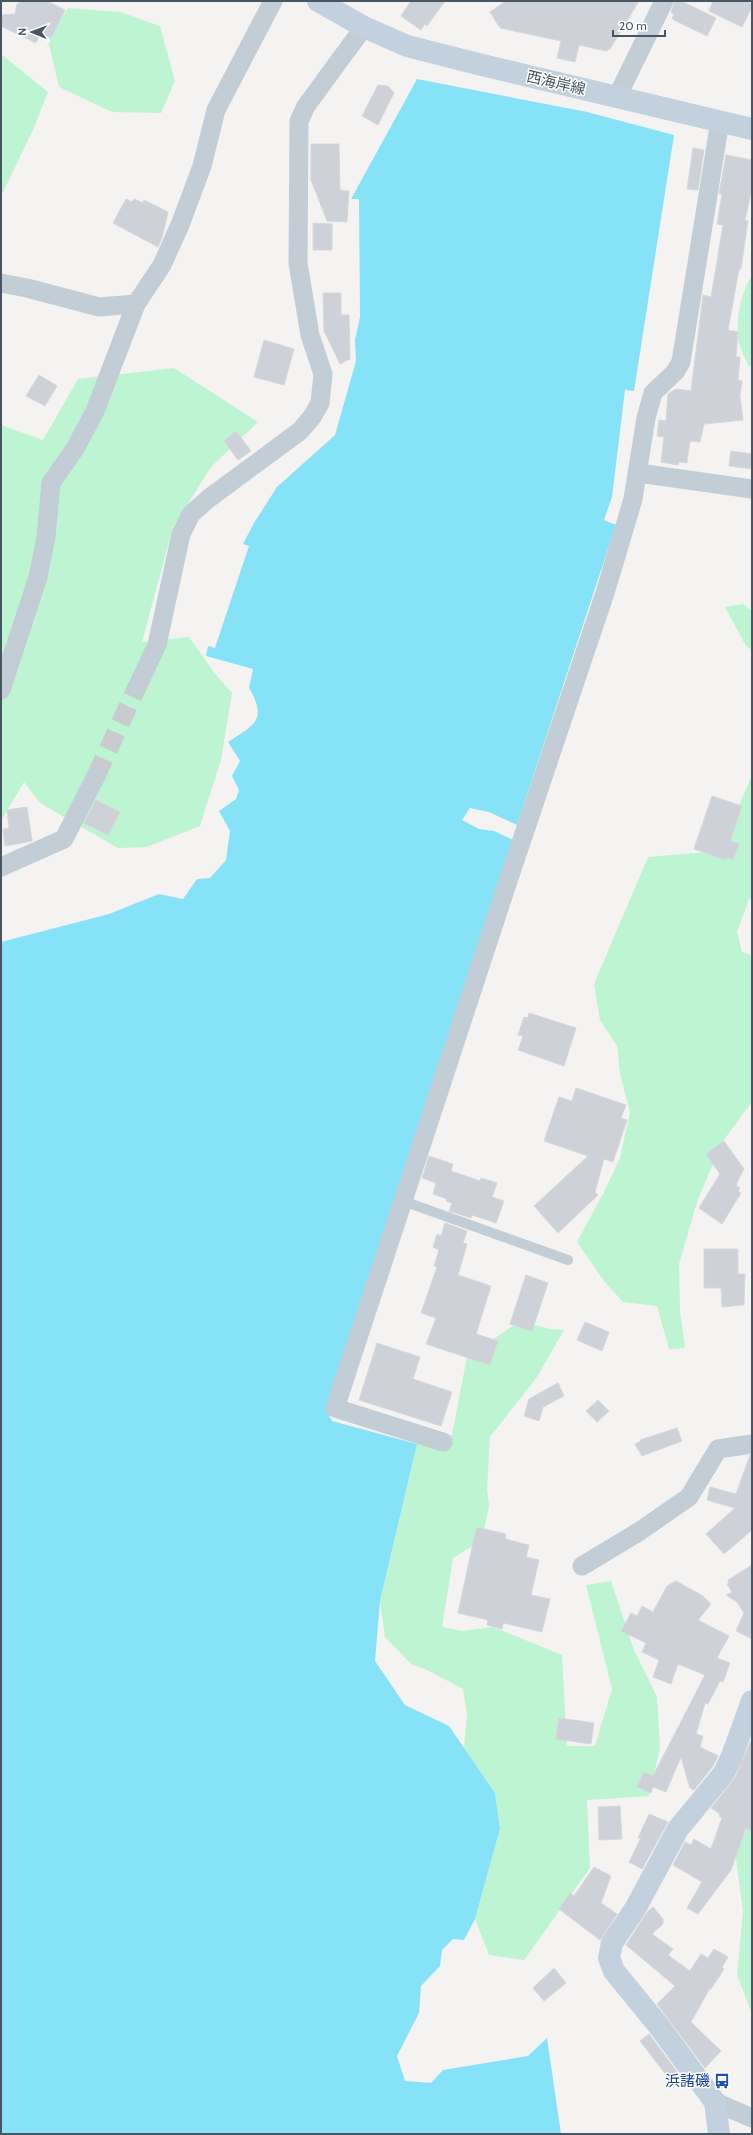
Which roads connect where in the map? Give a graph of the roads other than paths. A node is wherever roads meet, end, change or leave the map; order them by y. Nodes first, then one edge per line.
1 (273, 1) edge
2 (318, 1) edge
3 (664, 1) edge
4 (364, 28) junction
5 (617, 97) junction
6 (720, 121) junction
7 (752, 129) edge
8 (1, 283) edge
9 (136, 304) junction
10 (638, 473) junction
11 (752, 489) edge
12 (137, 687) tunnel mouth
13 (1, 690) edge
14 (96, 776) tunnel mouth
15 (1, 867) edge
16 (403, 1201) junction
17 (568, 1260) dead end
18 (443, 1442) dead end
19 (752, 1444) edge
20 (582, 1566) dead end
21 (750, 1710) edge
22 (715, 2102) junction
23 (752, 2118) edge
24 (719, 2134) edge

1 - 9 street
2 - 4 street, 西海岸線
3 - 5 street
4 - 5 street, 西海岸線
4 - 12 street
5 - 6 street, 西海岸線
6 - 7 street, 西海岸線
6 - 10 street
8 - 9 street
9 - 13 street
10 - 11 street
10 - 16 street
14 - 15 street
16 - 17 lane
16 - 18 street
19 - 20 street
21 - 22 street
22 - 23 street
22 - 24 street

